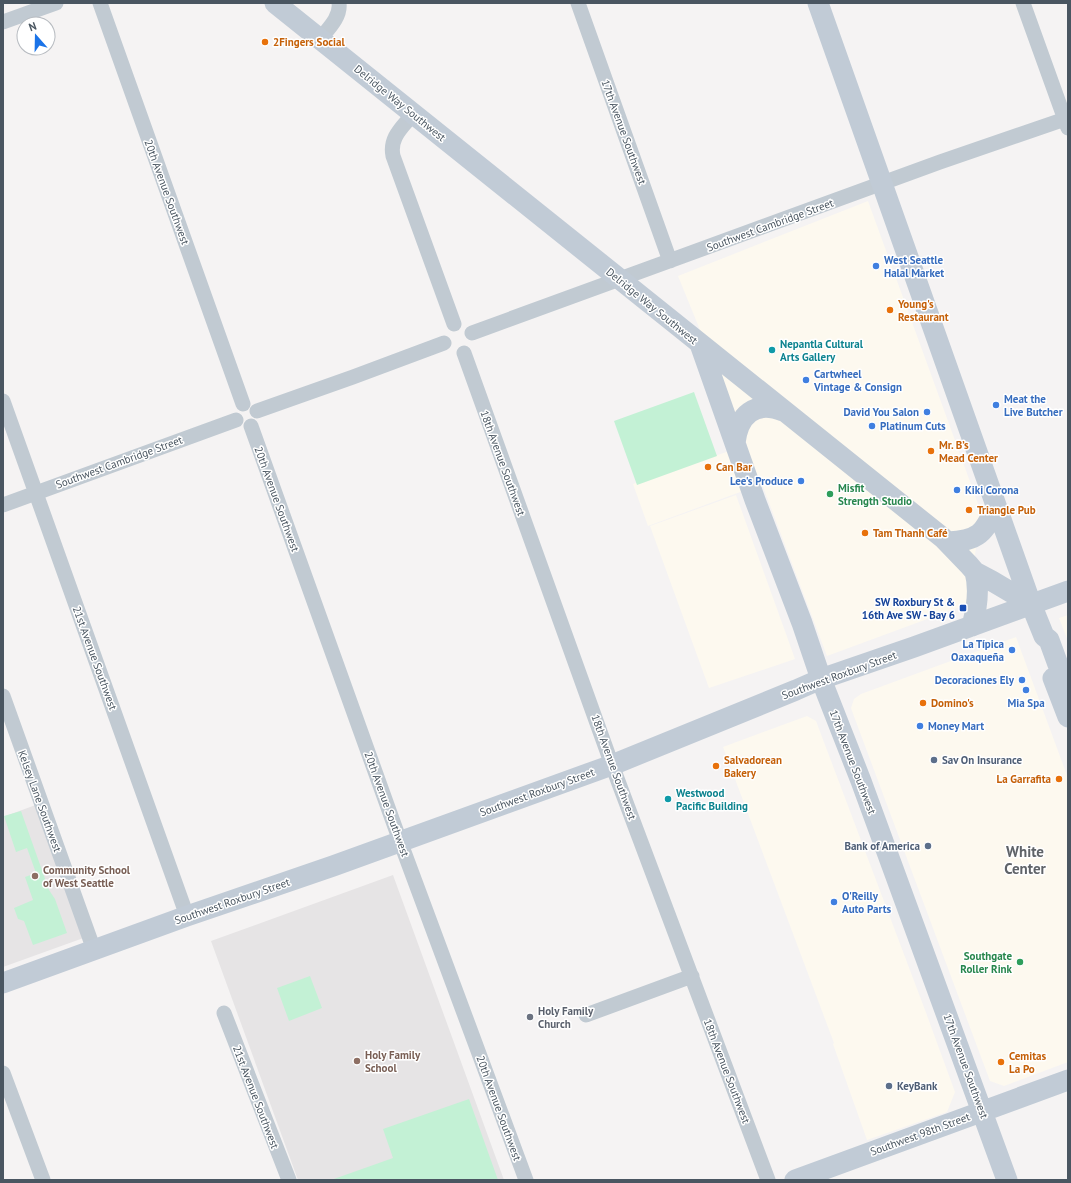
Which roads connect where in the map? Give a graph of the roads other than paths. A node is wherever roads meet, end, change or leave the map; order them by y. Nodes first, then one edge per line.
1 (56, 3) edge
2 (100, 3) edge
3 (275, 3) edge
4 (339, 3) edge
5 (578, 3) edge
6 (818, 3) edge
7 (1023, 3) edge
8 (3, 22) edge
9 (320, 39) junction
10 (413, 114) junction
11 (1067, 122) edge
12 (882, 184) junction
13 (670, 261) junction
14 (620, 280) junction
15 (454, 324) junction
16 (472, 333) junction
17 (444, 343) junction
18 (700, 344) junction
19 (464, 353) junction
20 (3, 401) edge
21 (243, 404) junction
22 (783, 411) junction
23 (257, 412) junction
24 (236, 420) junction
25 (251, 426) junction
26 (735, 443) junction
27 (36, 493) junction
28 (3, 505) edge
29 (996, 506) junction
30 (948, 542) junction
31 (975, 572) junction
32 (1068, 591) edge
33 (1031, 604) junction
34 (972, 626) junction
35 (1044, 636) junction
36 (820, 680) junction
37 (1068, 692) edge
38 (3, 696) edge
39 (1068, 718) edge
40 (612, 765) junction
41 (400, 842) junction
42 (187, 916) junction
43 (94, 950) junction
44 (692, 976) junction
45 (3, 983) edge
46 (224, 1013) dead end
47 (586, 1015) dead end
48 (3, 1073) edge
49 (1068, 1080) edge
50 (983, 1111) junction
51 (43, 1180) edge
52 (289, 1180) edge
53 (526, 1180) edge
54 (768, 1180) edge
55 (795, 1180) edge
56 (1007, 1180) edge

1 - 8 street
2 - 21 street, 20th Avenue Southwest
3 - 9 main road, Delridge Way Southwest
4 - 9 street
5 - 13 street, 17th Avenue Southwest
6 - 12 main road
7 - 11 street
9 - 10 main road, Delridge Way Southwest
10 - 14 main road, Delridge Way Southwest
10 - 15 street
11 - 12 street, Southwest Cambridge Street
12 - 13 street, Southwest Cambridge Street
12 - 29 main road
13 - 14 street, Southwest Cambridge Street
14 - 16 street, Southwest Cambridge Street
14 - 18 main road, Delridge Way Southwest
15 - 16 street
15 - 17 street
16 - 19 street
17 - 19 street
17 - 23 street
18 - 22 main road, Delridge Way Southwest
18 - 26 main road, 17th Avenue Southwest
19 - 40 street, 18th Avenue Southwest
20 - 27 street, 21st Avenue Southwest
21 - 23 street
21 - 24 street
22 - 26 main road
22 - 30 main road, Delridge Way Southwest
23 - 25 street
24 - 25 street
24 - 27 street, Southwest Cambridge Street
25 - 41 street, 20th Avenue Southwest
26 - 36 main road, 17th Avenue Southwest
27 - 28 street, Southwest Cambridge Street
27 - 42 street, 21st Avenue Southwest
29 - 30 main road
29 - 33 main road
30 - 31 main road, Delridge Way Southwest
31 - 33 main road, Delridge Way Southwest
31 - 34 main road
32 - 33 main road, Southwest Roxbury Street
33 - 34 main road, Southwest Roxbury Street
33 - 35 main road
34 - 36 main road, Southwest Roxbury Street
35 - 37 main road
35 - 39 main road
36 - 40 main road, Southwest Roxbury Street
36 - 50 main road, 17th Avenue Southwest
38 - 43 street, Kelsey Lane Southwest
40 - 41 main road, Southwest Roxbury Street
40 - 44 street, 18th Avenue Southwest
41 - 42 main road, Southwest Roxbury Street
41 - 53 street, 20th Avenue Southwest
42 - 43 main road, Southwest Roxbury Street
43 - 45 main road, Southwest Roxbury Street
44 - 47 street
44 - 54 street, 18th Avenue Southwest
46 - 52 street, 21st Avenue Southwest
48 - 51 street
49 - 50 main road, Southwest 98th Street
50 - 55 main road, Southwest 98th Street
50 - 56 main road, 17th Avenue Southwest

